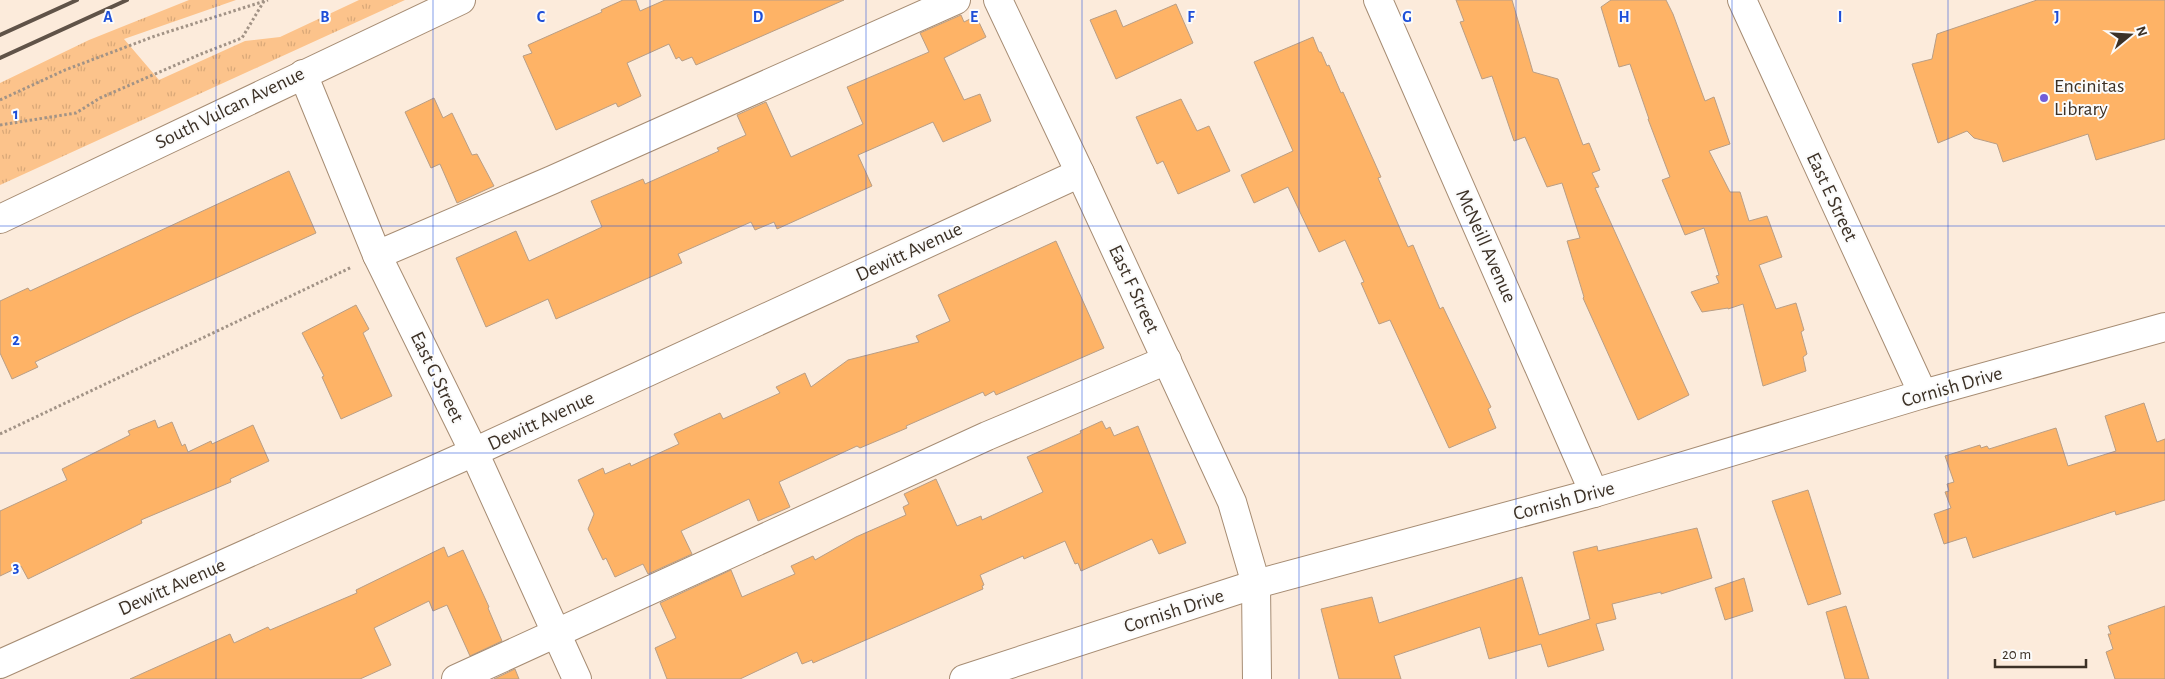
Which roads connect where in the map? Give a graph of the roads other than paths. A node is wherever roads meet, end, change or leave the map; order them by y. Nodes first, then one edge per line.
1 (461, 0) edge
2 (956, 0) edge
3 (998, 0) edge
4 (1378, 0) edge
5 (1742, 0) edge
6 (303, 74) junction
7 (1080, 173) junction
8 (0, 219) edge
9 (377, 255) junction
10 (2165, 327) edge
11 (1167, 360) junction
12 (1923, 394) junction
13 (474, 452) junction
14 (1594, 493) junction
15 (1256, 584) junction
16 (558, 632) junction
17 (0, 664) edge
18 (456, 679) edge
19 (577, 679) edge
20 (964, 679) edge
21 (1257, 679) edge

1 - 6 street, South Vulcan Avenue
2 - 9 street
3 - 7 street, East F Street
4 - 14 street, McNeill Avenue
5 - 12 street, East E Street
6 - 8 street, South Vulcan Avenue
6 - 9 street, East G Street
7 - 11 street, East F Street
7 - 13 street, Dewitt Avenue
9 - 13 street, East G Street
10 - 12 street, Cornish Drive
11 - 15 street, East F Street
11 - 16 street
12 - 14 street, Cornish Drive
13 - 16 street, East G Street
13 - 17 street, Dewitt Avenue
14 - 15 street, Cornish Drive
15 - 20 street, Cornish Drive
15 - 21 street, East F Street
16 - 18 street
16 - 19 street, East G Street

